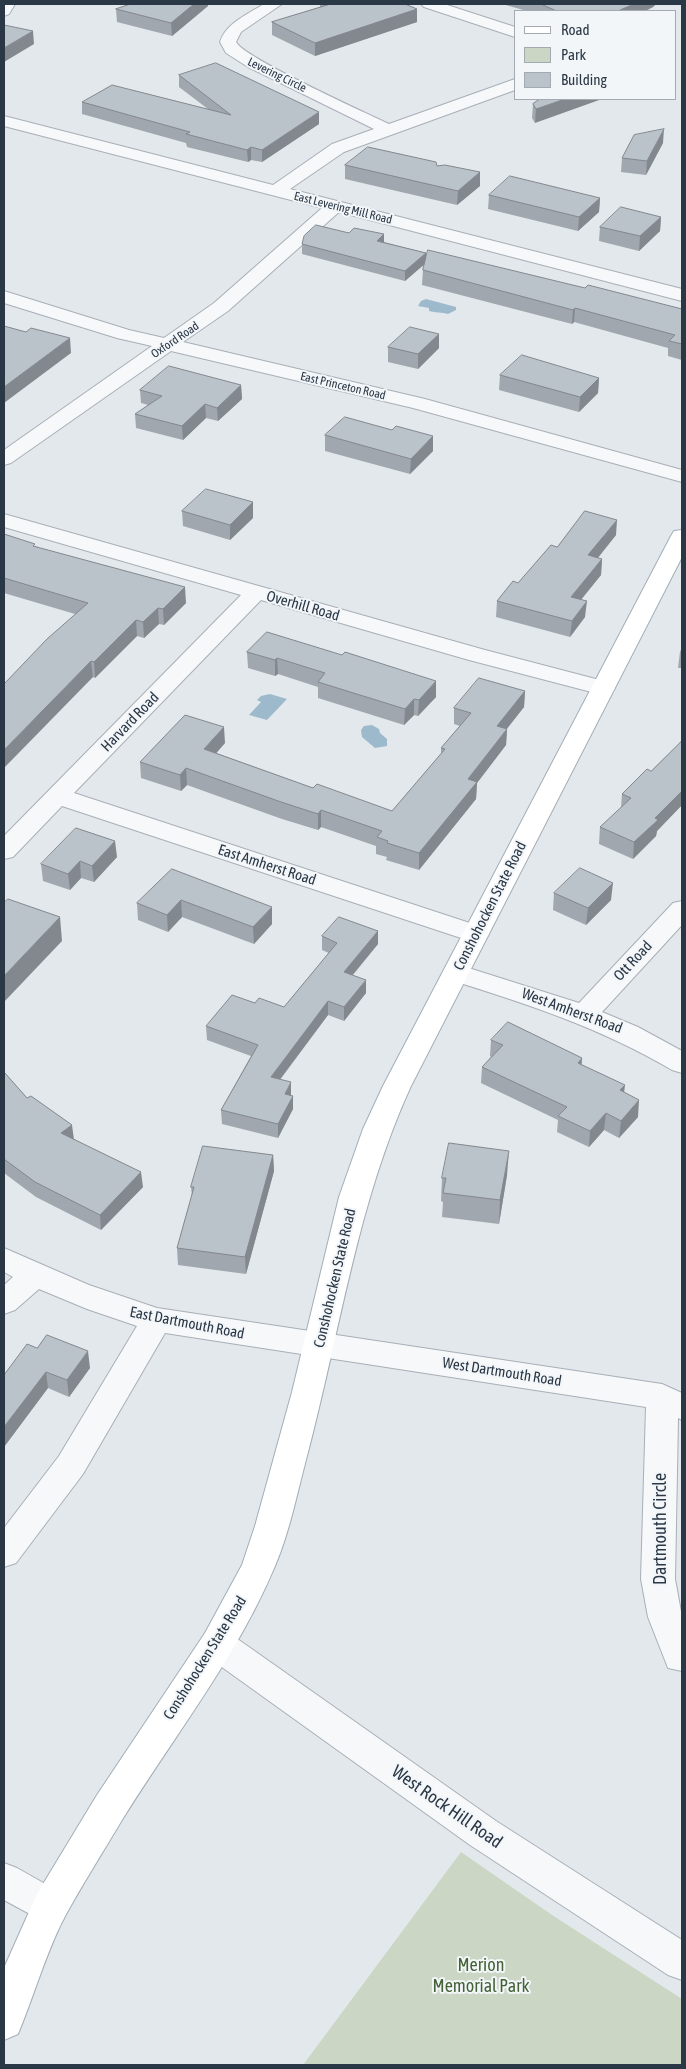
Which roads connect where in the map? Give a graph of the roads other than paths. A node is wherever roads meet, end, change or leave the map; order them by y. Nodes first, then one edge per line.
1 (7, 4) edge
2 (274, 4) edge
3 (429, 4) edge
4 (4, 11) edge
5 (514, 32) edge
6 (514, 84) edge
7 (4, 121) edge
8 (386, 129) junction
9 (276, 191) junction
10 (335, 206) junction
11 (682, 295) edge
12 (4, 297) edge
13 (167, 345) junction
14 (4, 459) edge
15 (682, 476) edge
16 (4, 520) edge
17 (682, 536) edge
18 (256, 592) junction
19 (603, 688) junction
20 (58, 796) junction
21 (4, 851) edge
22 (682, 909) edge
23 (476, 934) junction
24 (456, 973) junction
25 (585, 1014) junction
26 (682, 1062) edge
27 (4, 1259) edge
28 (35, 1275) junction
29 (4, 1302) edge
30 (157, 1320) junction
31 (320, 1344) junction
32 (672, 1402) edge
33 (4, 1553) edge
34 (217, 1644) junction
35 (680, 1657) dead end
36 (4, 1880) edge
37 (50, 1907) junction
38 (682, 1962) edge
39 (13, 1968) edge
40 (4, 2021) edge

1 - 4 street
2 - 8 street, Levering Circle
3 - 5 street
6 - 8 street
7 - 9 street, East Levering Mill Road
8 - 9 street
9 - 10 street, East Levering Mill Road
10 - 11 street, East Levering Mill Road
10 - 13 street, Oxford Road
12 - 13 street, East Princeton Road
13 - 14 street, Oxford Road
13 - 15 street, East Princeton Road
16 - 18 street, Overhill Road
17 - 19 main road, Conshohocken State Road
18 - 19 street, Overhill Road
18 - 20 street, Harvard Road
19 - 23 main road, Conshohocken State Road
20 - 21 street, Harvard Road
20 - 23 street, East Amherst Road
22 - 25 street, Ott Road
23 - 24 main road, Conshohocken State Road
24 - 25 street, West Amherst Road
24 - 31 main road, Conshohocken State Road
25 - 26 street, West Amherst Road
27 - 28 street, East Dartmouth Road
28 - 29 street
28 - 30 street, East Dartmouth Road
30 - 31 street, East Dartmouth Road
30 - 33 street
31 - 32 street, West Dartmouth Road
31 - 34 main road, Conshohocken State Road
32 - 35 street, Dartmouth Circle
34 - 37 main road, Conshohocken State Road
34 - 38 street, West Rock Hill Road
36 - 37 street
37 - 39 main road, Conshohocken State Road
39 - 40 main road, Conshohocken State Road

